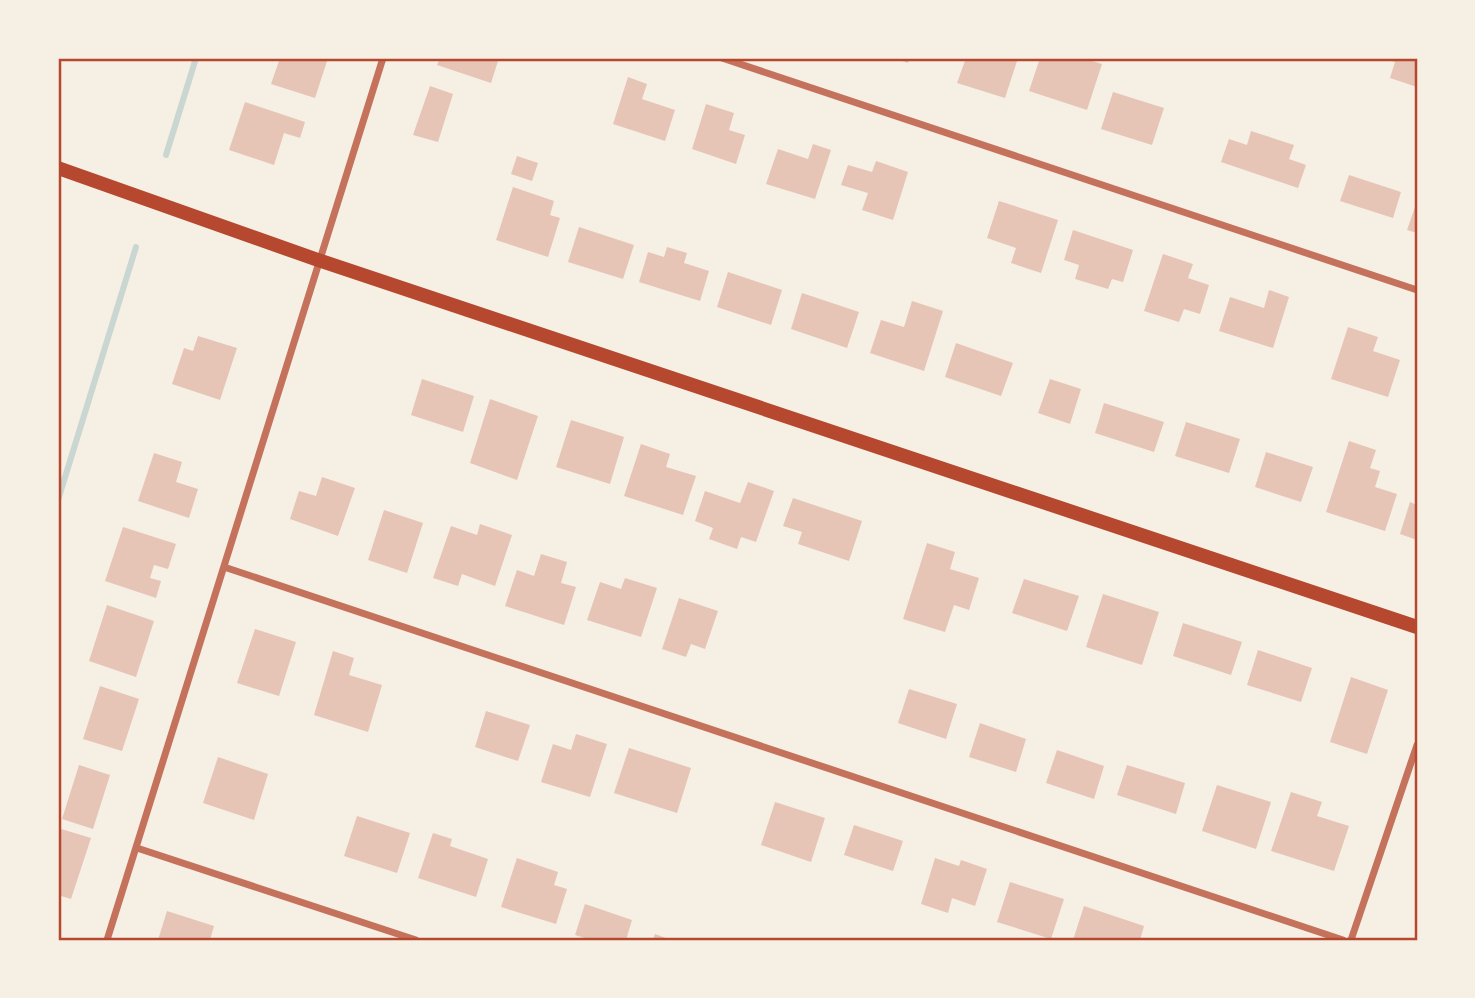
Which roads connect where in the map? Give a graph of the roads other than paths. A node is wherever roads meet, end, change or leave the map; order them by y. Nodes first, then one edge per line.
1 (383, 58) edge
2 (722, 58) edge
3 (58, 168) edge
4 (318, 260) junction
5 (1417, 290) edge
6 (224, 567) junction
7 (1417, 627) edge
8 (1417, 745) edge
9 (137, 848) junction
10 (107, 940) edge
11 (416, 940) edge
12 (1343, 940) edge
13 (1351, 940) edge

1 - 4 street
2 - 5 street
3 - 4 main road
4 - 6 street
4 - 7 main road
6 - 9 street
6 - 12 street
8 - 13 street
9 - 10 street
9 - 11 street

